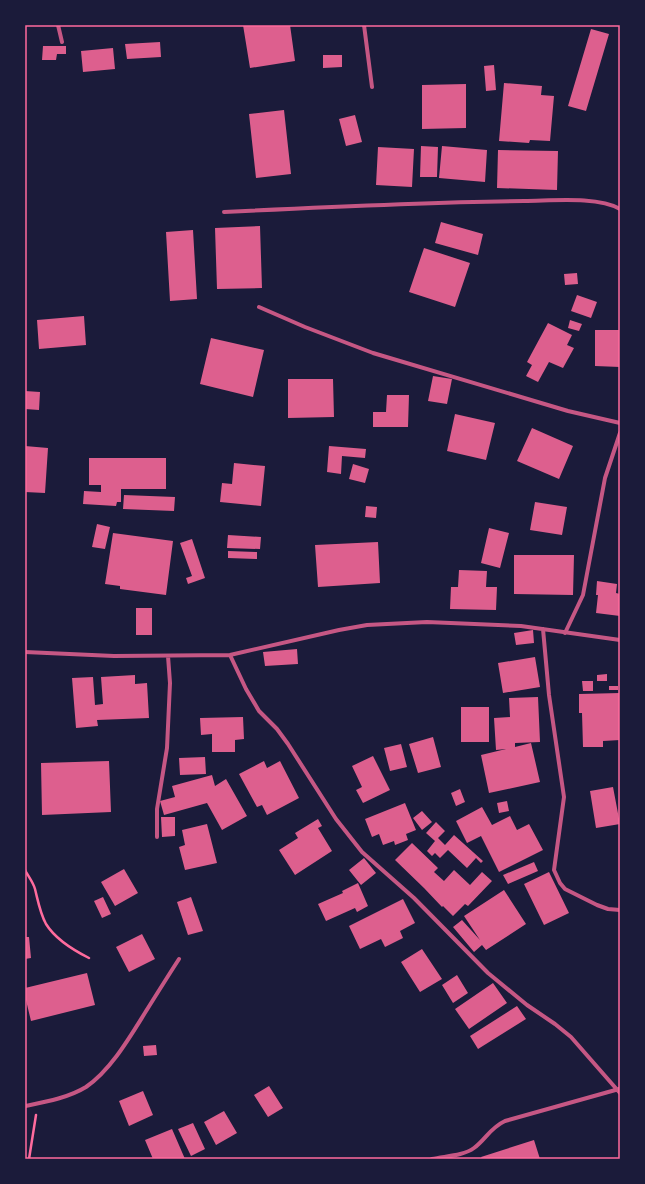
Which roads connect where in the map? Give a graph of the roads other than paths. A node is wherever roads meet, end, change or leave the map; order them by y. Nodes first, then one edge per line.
1 (58, 25) edge
2 (364, 25) edge
3 (62, 42) dead end
4 (372, 87) dead end
5 (620, 209) edge
6 (224, 212) dead end
7 (259, 307) dead end
8 (620, 423) edge
9 (620, 433) edge
10 (543, 629) junction
11 (565, 633) junction
12 (620, 640) edge
13 (25, 652) edge
14 (230, 655) junction
15 (168, 656) junction
16 (158, 837) dead end
17 (620, 910) edge
18 (179, 960) dead end
19 (619, 1090) edge
20 (25, 1106) edge
21 (432, 1159) edge

1 - 3 street
2 - 4 street
5 - 6 street
7 - 8 street
9 - 11 street
10 - 11 street
10 - 14 street
10 - 17 street
11 - 12 street
13 - 15 street
14 - 15 street
14 - 19 street
15 - 16 street
18 - 20 street
19 - 21 street

